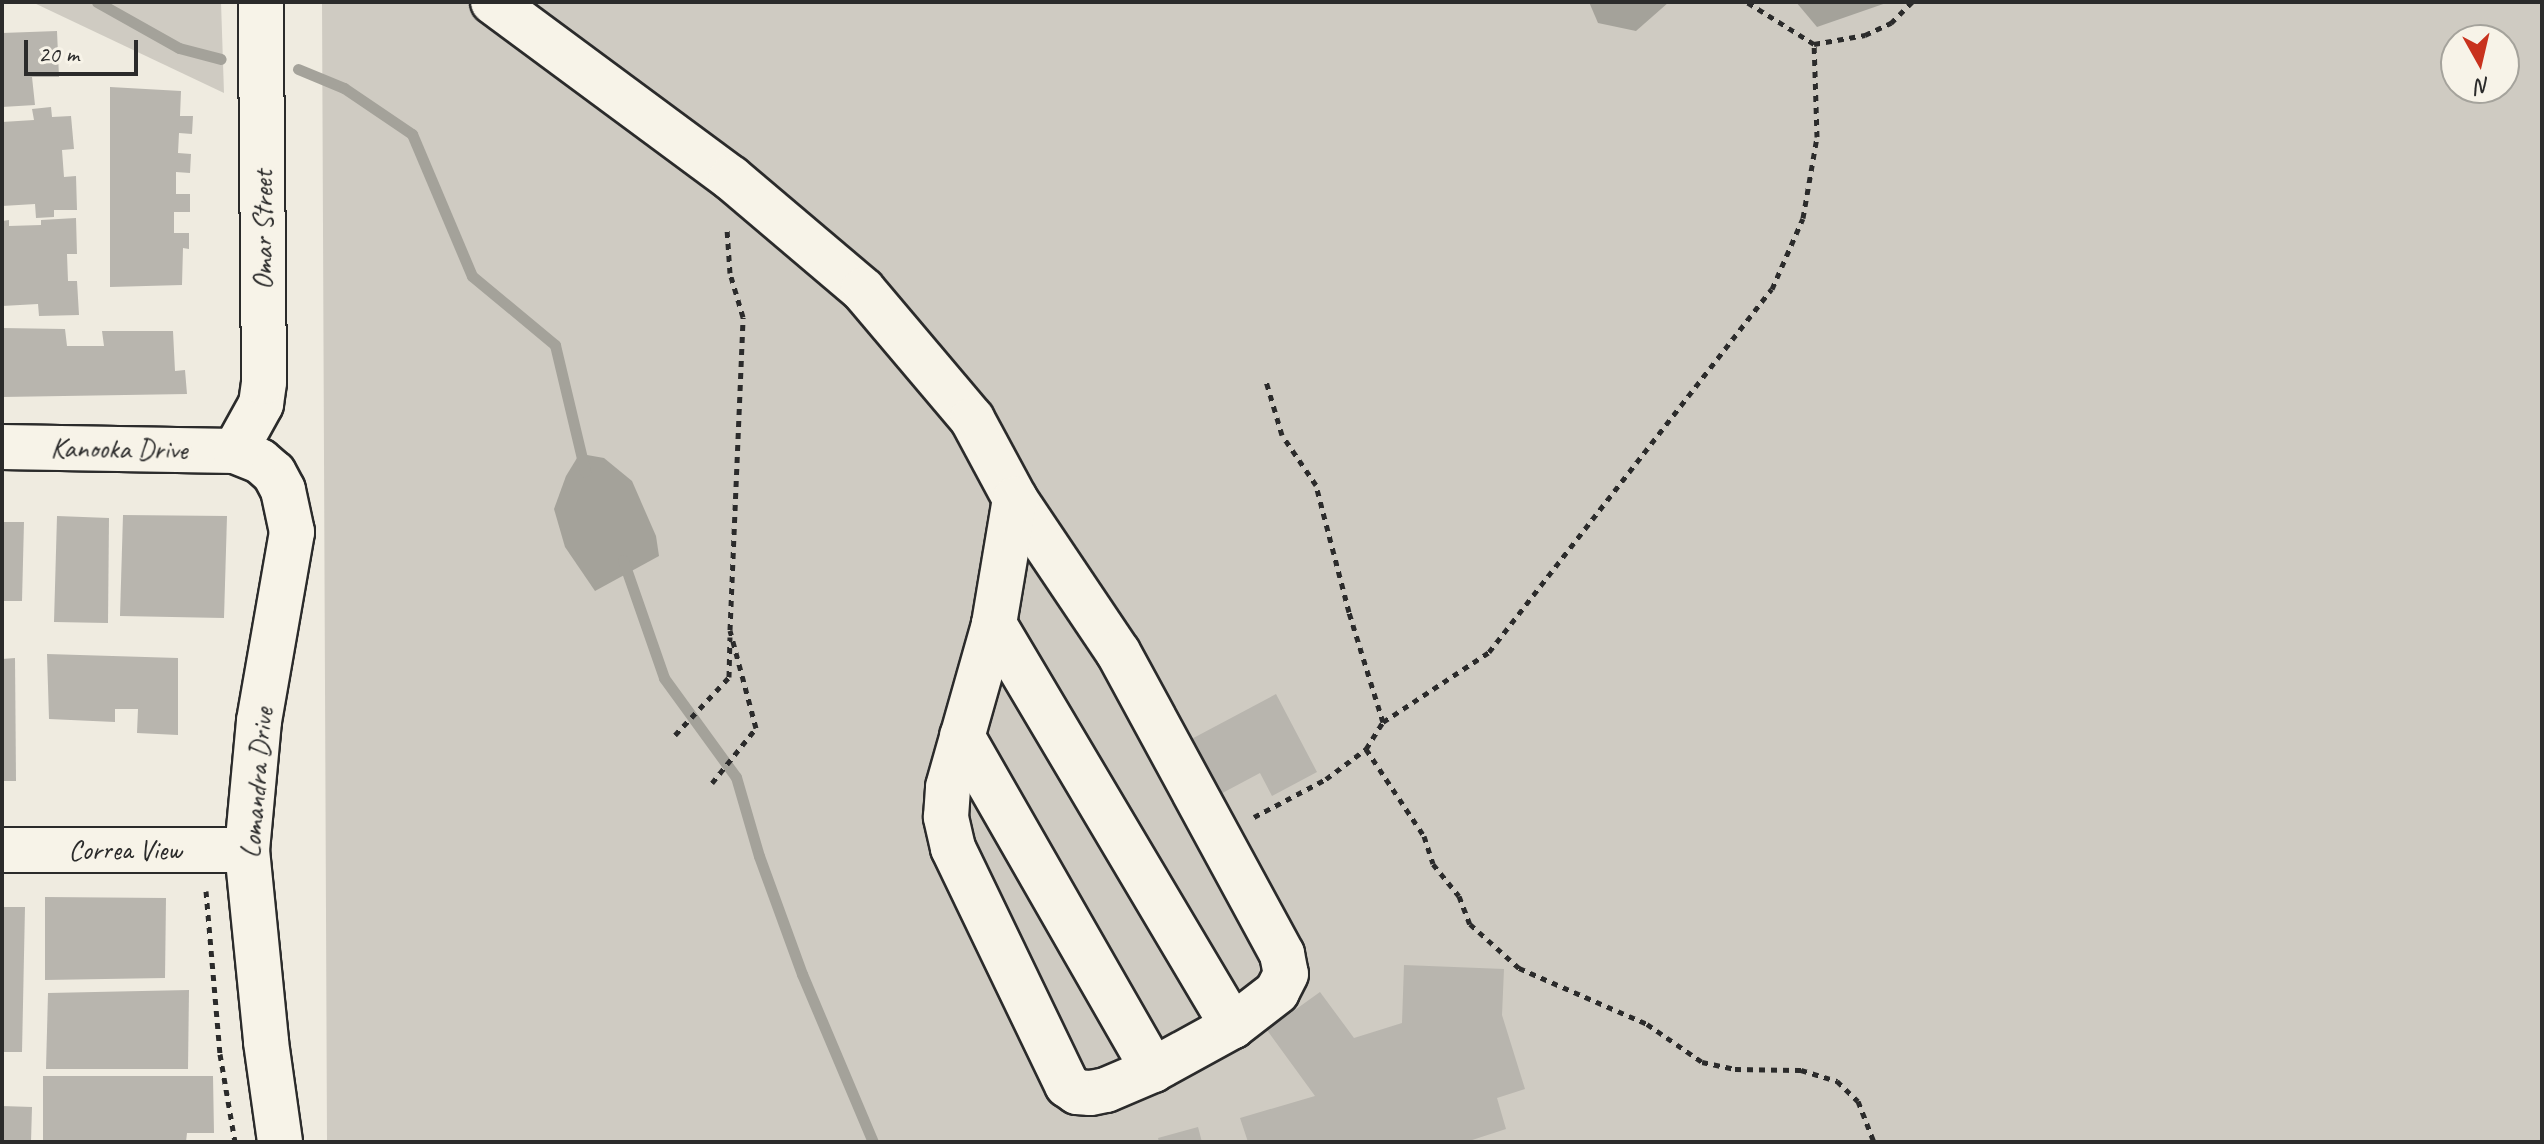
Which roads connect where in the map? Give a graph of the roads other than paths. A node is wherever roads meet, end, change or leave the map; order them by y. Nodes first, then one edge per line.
1 (261, 2) edge
2 (493, 2) edge
3 (2, 447) edge
4 (235, 451) junction
5 (1015, 499) junction
6 (994, 624) junction
7 (962, 736) junction
8 (2, 850) edge
9 (226, 850) junction
10 (1233, 1026) junction
11 (1153, 1070) junction
12 (280, 1142) edge

1 - 4 street, Omar Street
2 - 5 street
3 - 4 street, Kanooka Drive
4 - 9 street, Lomandra Drive
5 - 6 street
5 - 10 street
6 - 7 street
6 - 10 street
7 - 11 street
7 - 11 street
8 - 9 street, Correa View
9 - 12 street, Lomandra Drive
10 - 11 street

